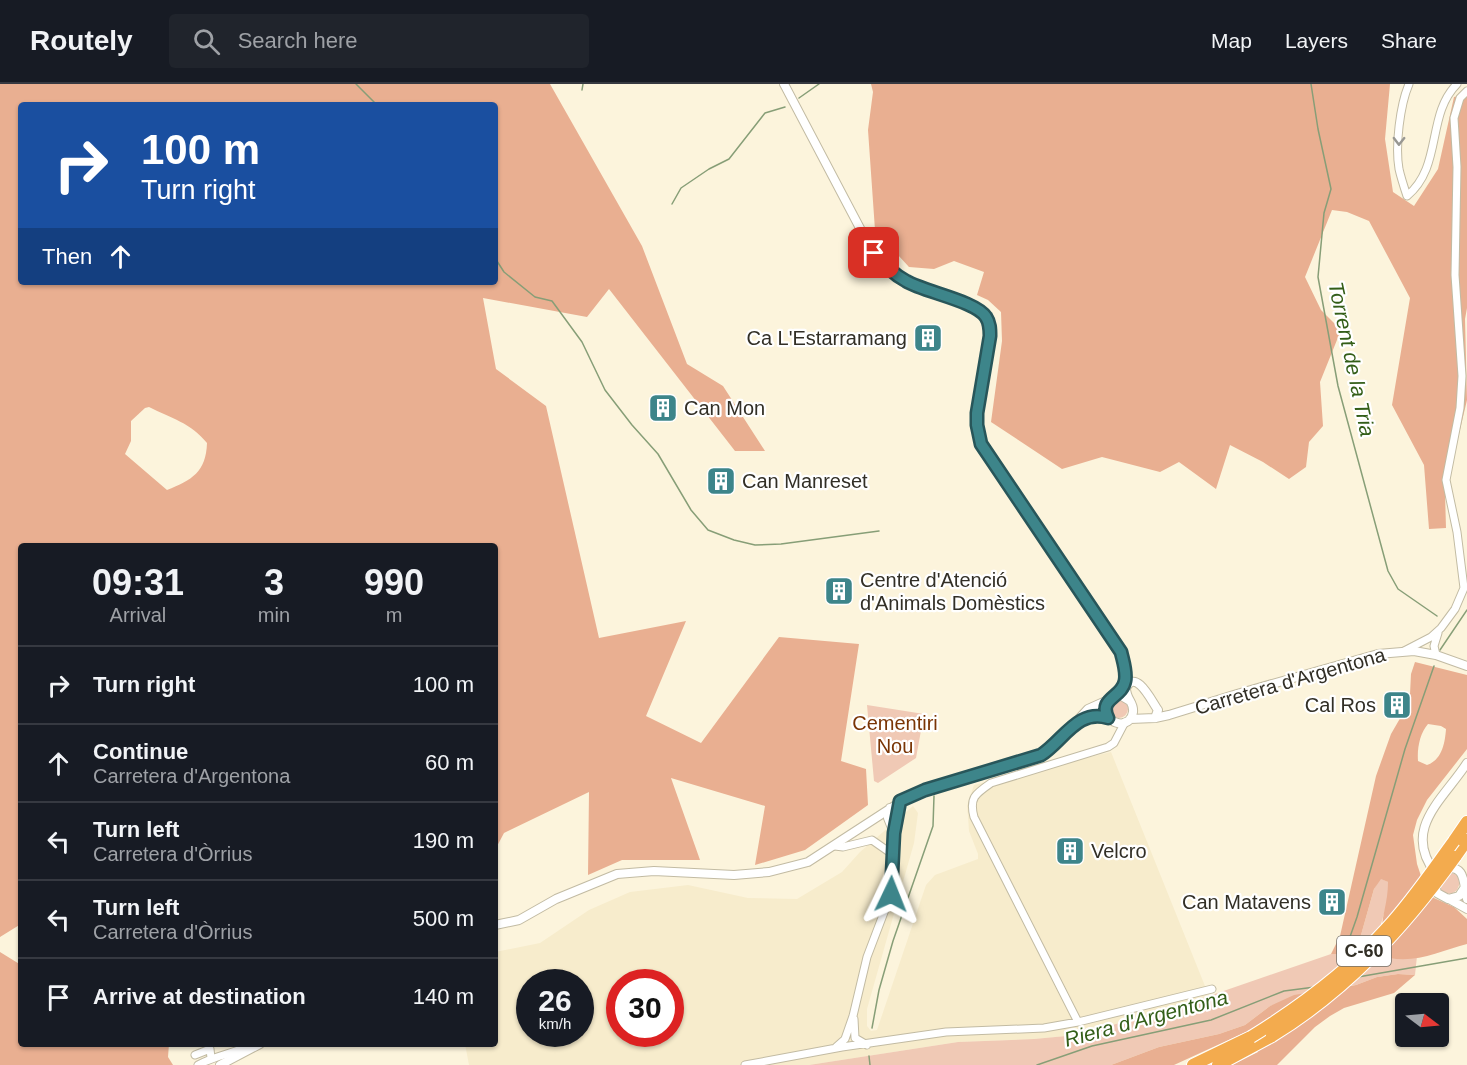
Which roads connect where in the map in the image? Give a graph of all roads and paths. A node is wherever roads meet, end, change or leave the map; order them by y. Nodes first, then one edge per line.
1 (784, 84) edge
2 (1409, 84) edge
3 (1456, 84) edge
4 (1467, 91) edge
5 (1441, 628) junction
6 (1431, 638) junction
7 (1404, 651) junction
8 (1432, 652) junction
9 (1465, 665) edge
10 (1126, 686) junction
11 (1112, 698) junction
12 (1132, 704) junction
13 (1152, 718) junction
14 (1079, 720) junction
15 (1110, 720) junction
16 (1127, 721) junction
17 (1114, 742) junction
18 (1467, 763) edge
19 (900, 801) junction
20 (890, 808) junction
21 (1467, 822) edge
22 (894, 833) junction
23 (1467, 840) edge
24 (835, 846) junction
25 (892, 854) junction
26 (1436, 875) junction
27 (1465, 880) edge
28 (1448, 899) junction
29 (1467, 899) edge
30 (1467, 909) edge
31 (498, 924) edge
32 (1212, 989) dead end
33 (853, 1016) junction
34 (1078, 1022) junction
35 (867, 1045) junction
36 (246, 1047) edge
37 (254, 1047) edge
38 (834, 1049) junction
39 (195, 1055) dead end
40 (211, 1058) junction
41 (198, 1065) edge
42 (220, 1065) edge
43 (745, 1065) edge
44 (1193, 1065) edge
45 (1218, 1065) edge

1 - 10 street
2 -> 3 street
4 - 5 street
5 - 6 street
5 - 8 street
6 - 7 street
6 - 8 street
7 - 8 street, Carretera d'Argentona
7 - 13 street, Carretera d'Argentona
8 - 9 street, Carretera d'Argentona
10 - 11 street
10 - 12 street
10 - 13 street
11 - 12 street
11 - 14 street
11 - 15 street
12 - 13 street
12 - 16 street
13 - 16 street, Carretera d'Argentona
14 - 15 street
14 - 19 street
15 - 16 street
15 - 17 street
16 - 17 street
17 - 34 street
18 - 26 street
19 - 20 street
19 - 22 street
20 - 22 street
20 - 24 street
21 - 44 highway, C-60, bridge
22 - 25 street
23 - 45 highway, C-60, bridge
24 - 25 street
24 - 31 street
25 - 33 street
26 - 27 street
26 - 28 street
27 - 28 street
27 - 29 street
28 - 30 street
32 - 34 street
33 - 35 street
33 - 38 street
34 - 35 street
35 - 38 street
36 - 40 street
37 - 42 street
38 - 43 street
39 - 40 street
40 - 41 street

